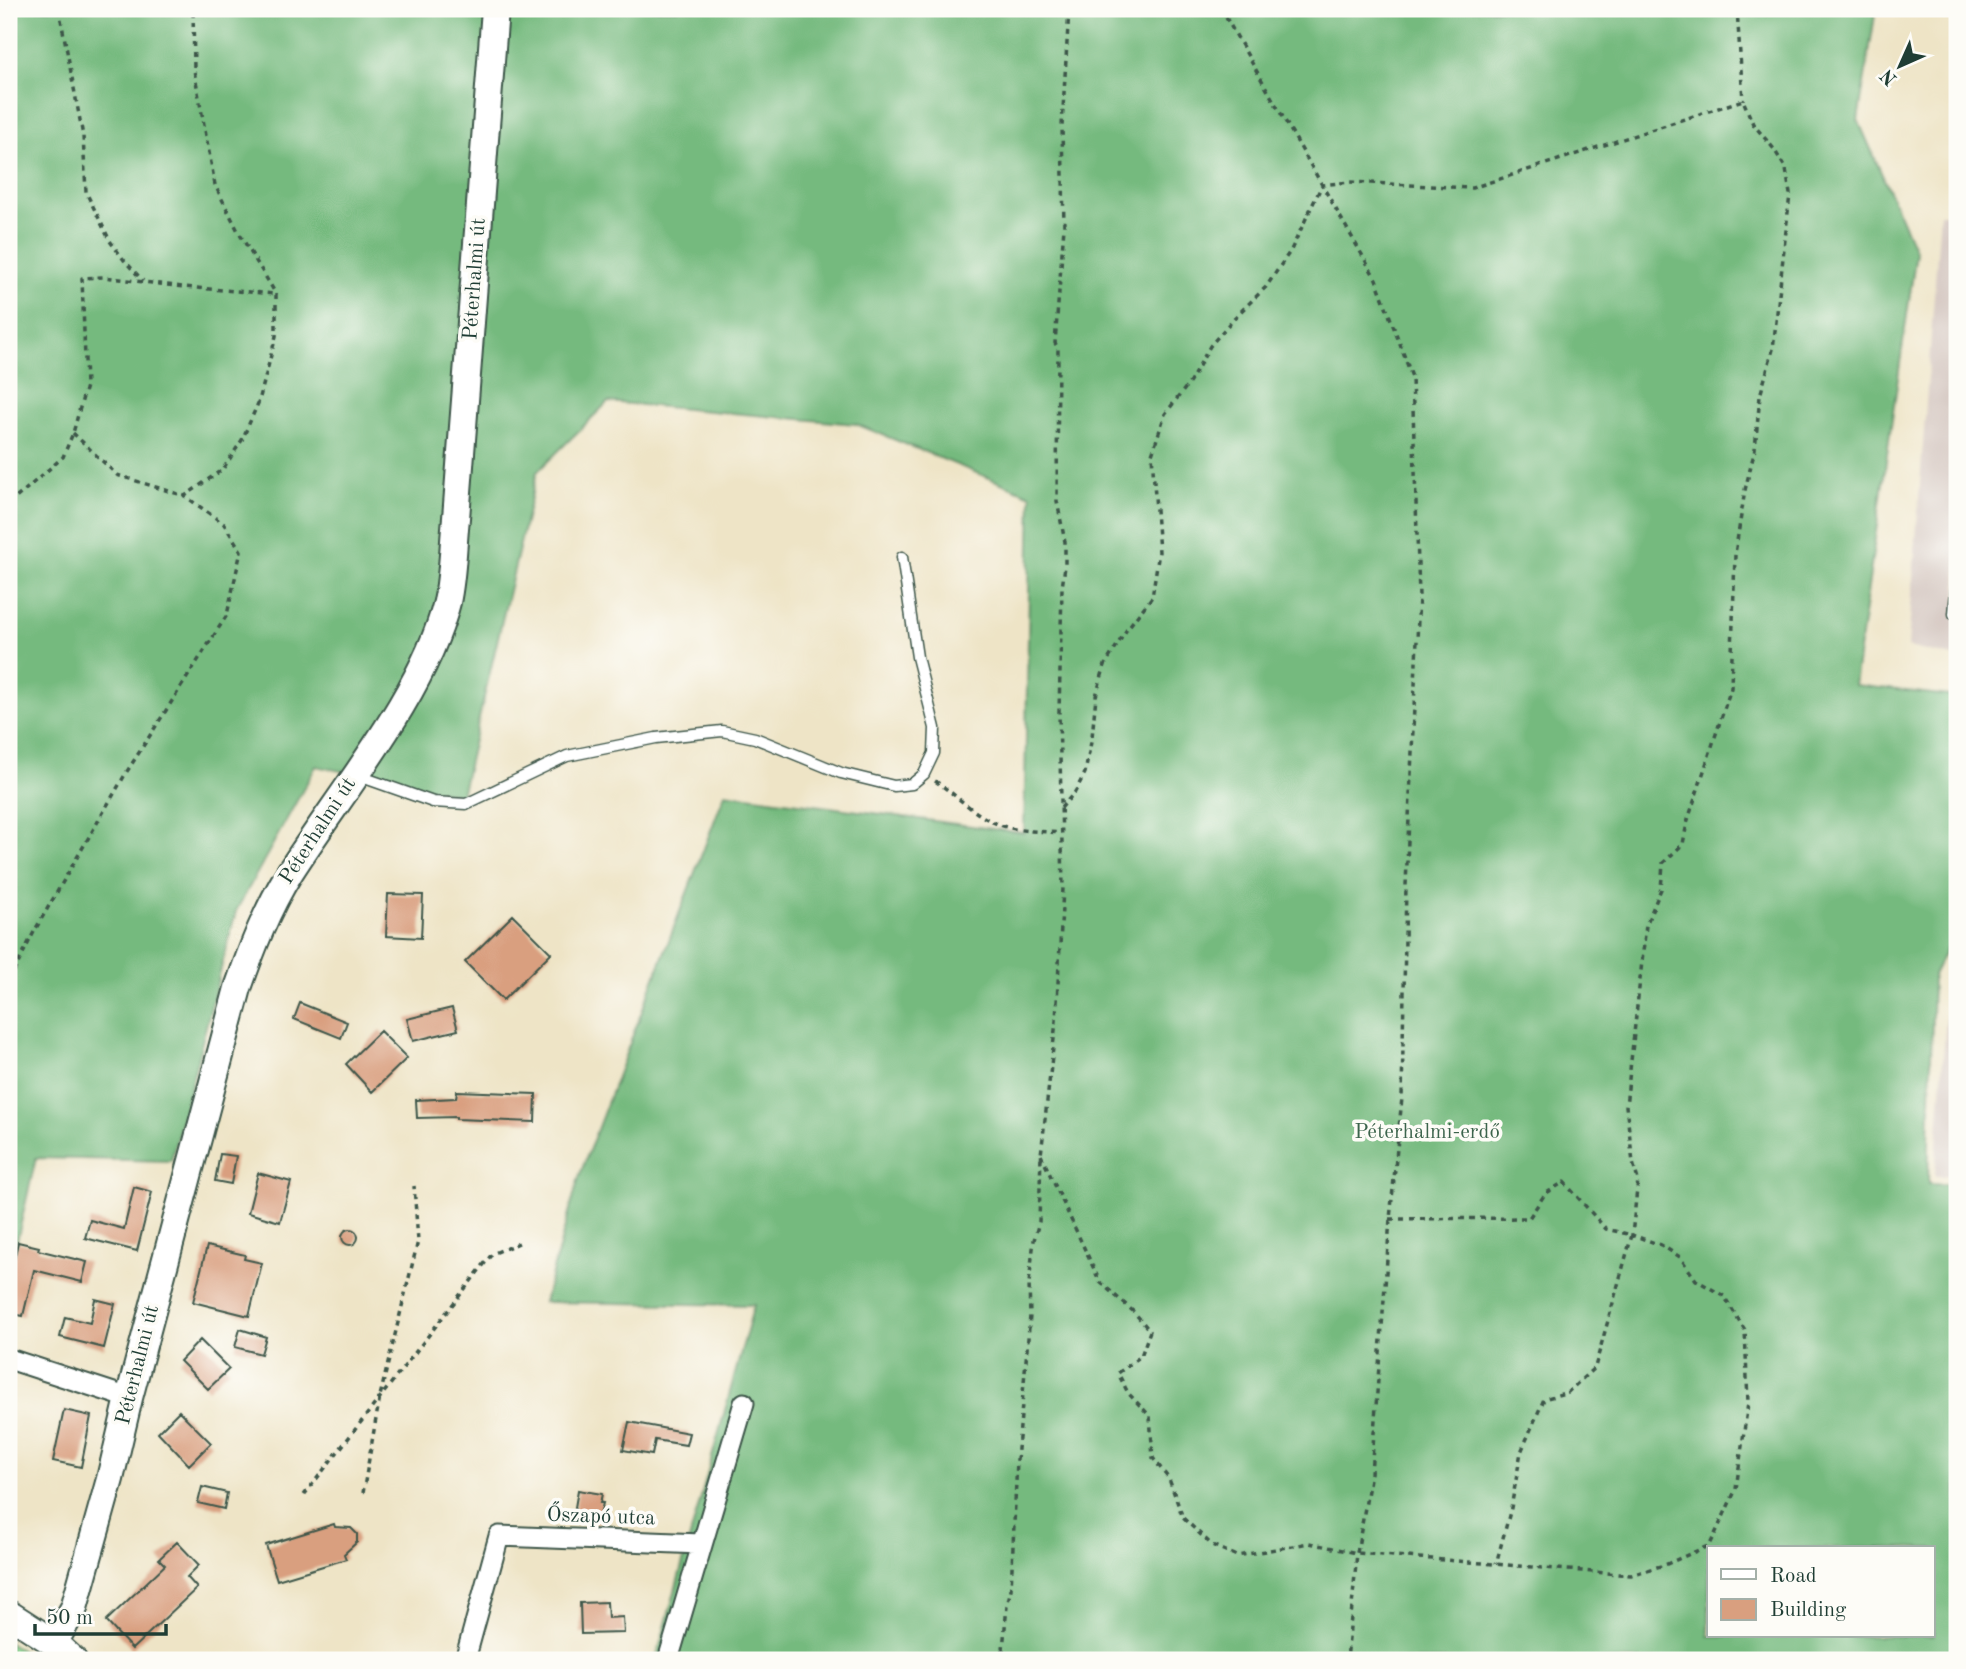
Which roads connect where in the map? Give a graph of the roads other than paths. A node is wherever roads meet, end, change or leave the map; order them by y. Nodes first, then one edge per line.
1 (495, 9) edge
2 (901, 557) dead end
3 (1957, 579) edge
4 (1954, 614) dead end
5 (356, 775) junction
6 (9, 1359) edge
7 (129, 1398) junction
8 (744, 1404) dead end
9 (701, 1544) junction
10 (9, 1614) edge
11 (63, 1652) edge
12 (465, 1660) edge
13 (668, 1660) edge

1 - 5 street, Péterhalmi út
2 - 5 lane
3 - 4 lane
5 - 7 street, Péterhalmi út
6 - 7 street
7 - 11 street, Péterhalmi út
8 - 9 street
9 - 12 street, Őszapó utca
9 - 13 street
10 - 11 street

